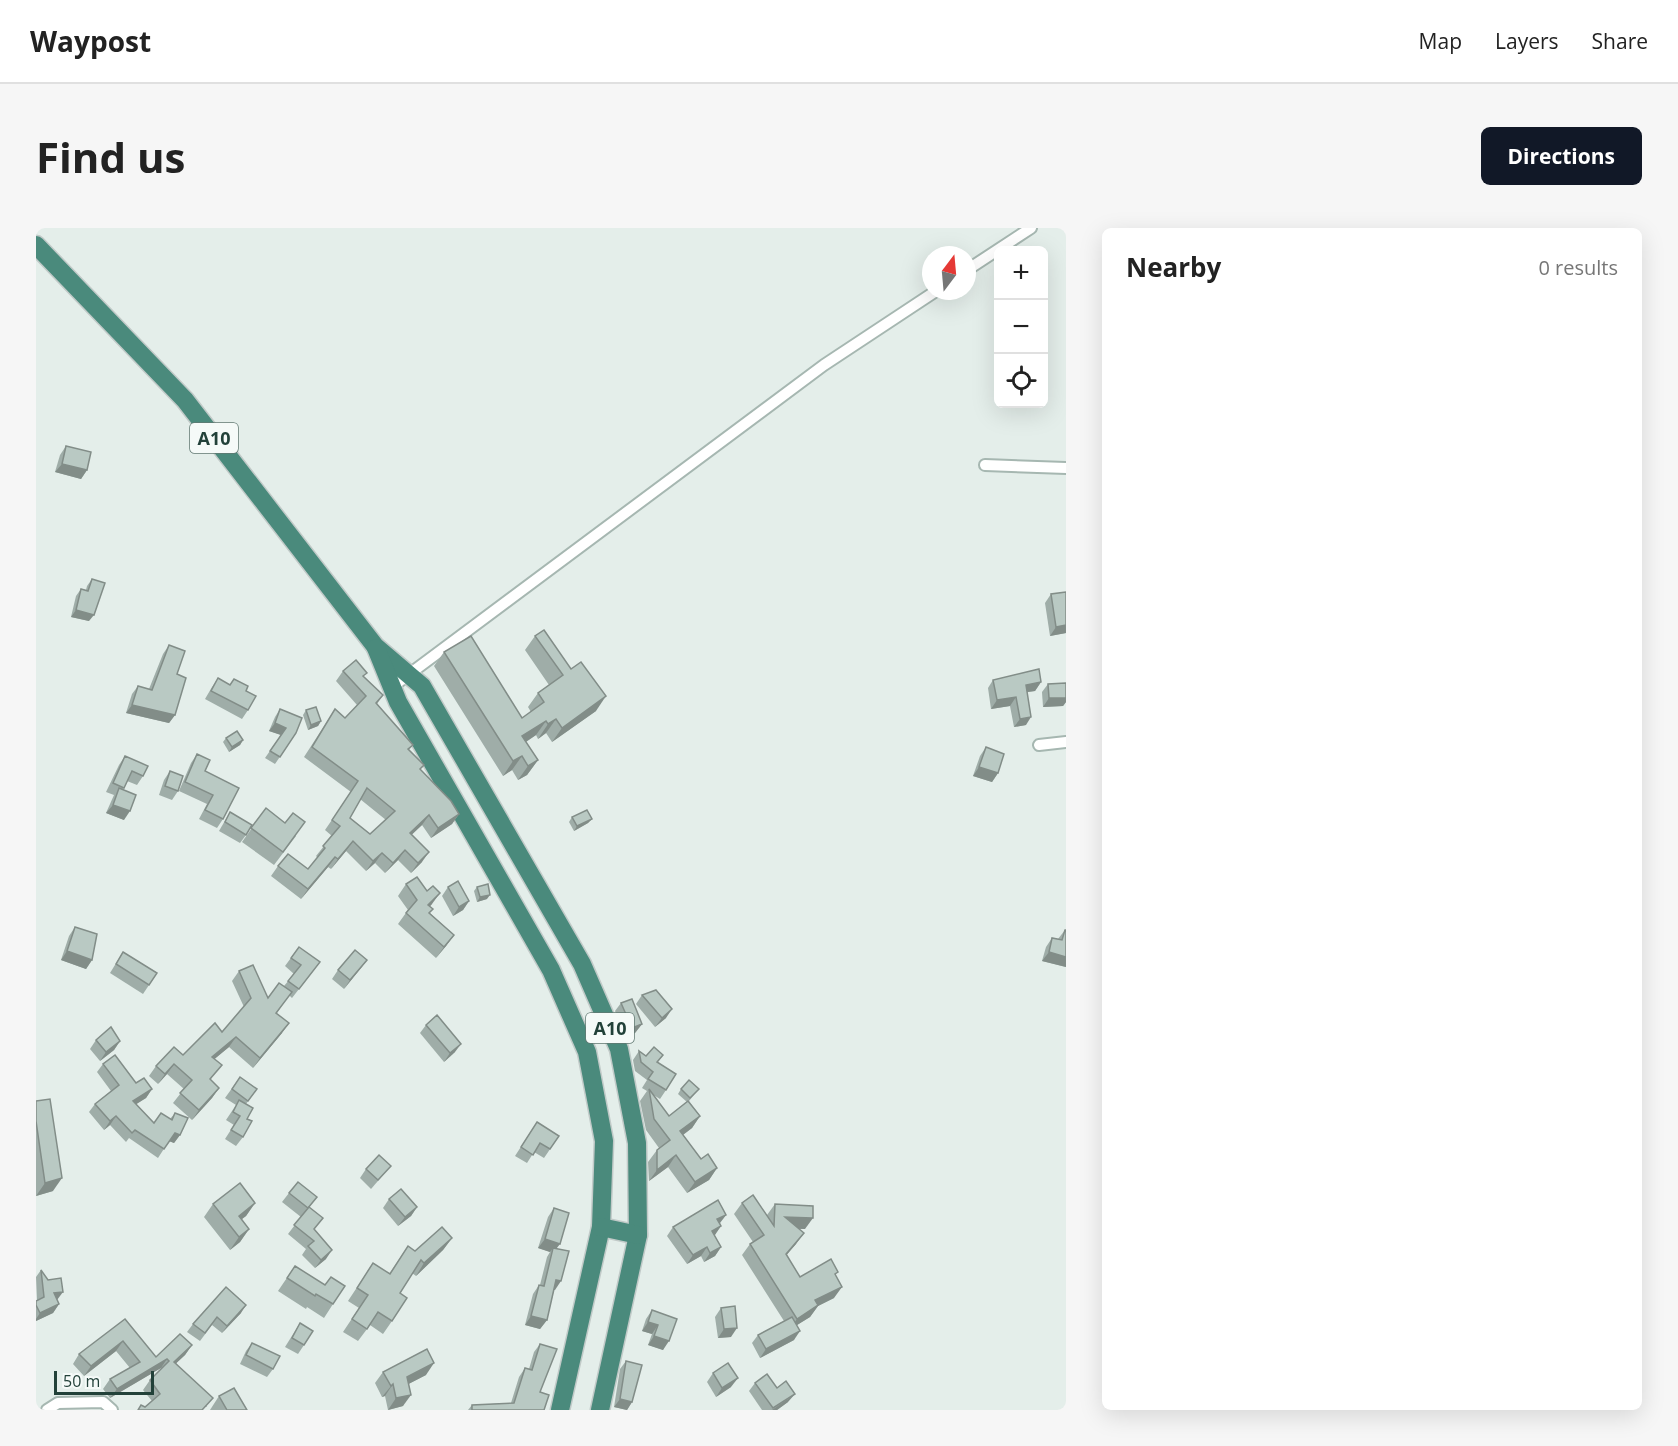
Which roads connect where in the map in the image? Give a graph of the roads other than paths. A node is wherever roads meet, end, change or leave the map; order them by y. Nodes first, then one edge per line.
1 (1031, 228) edge
2 (36, 245) edge
3 (976, 264) edge
4 (922, 300) edge
5 (985, 465) dead end
6 (1066, 468) edge
7 (375, 646) junction
8 (409, 674) junction
9 (392, 687) junction
10 (1066, 742) edge
11 (1039, 745) dead end
12 (601, 1227) junction
13 (638, 1235) junction
14 (47, 1410) edge
15 (112, 1410) edge
16 (560, 1410) edge
17 (600, 1410) edge

1 - 3 street
2 - 7 highway, A10
4 - 8 street
5 - 6 street
7 - 8 highway, A10
7 - 9 highway, A10
8 - 9 street
8 - 13 highway, A10
9 - 12 highway, A10
10 - 11 street
12 - 13 highway
12 - 16 highway, A10
13 - 17 highway, A10
14 - 15 street

